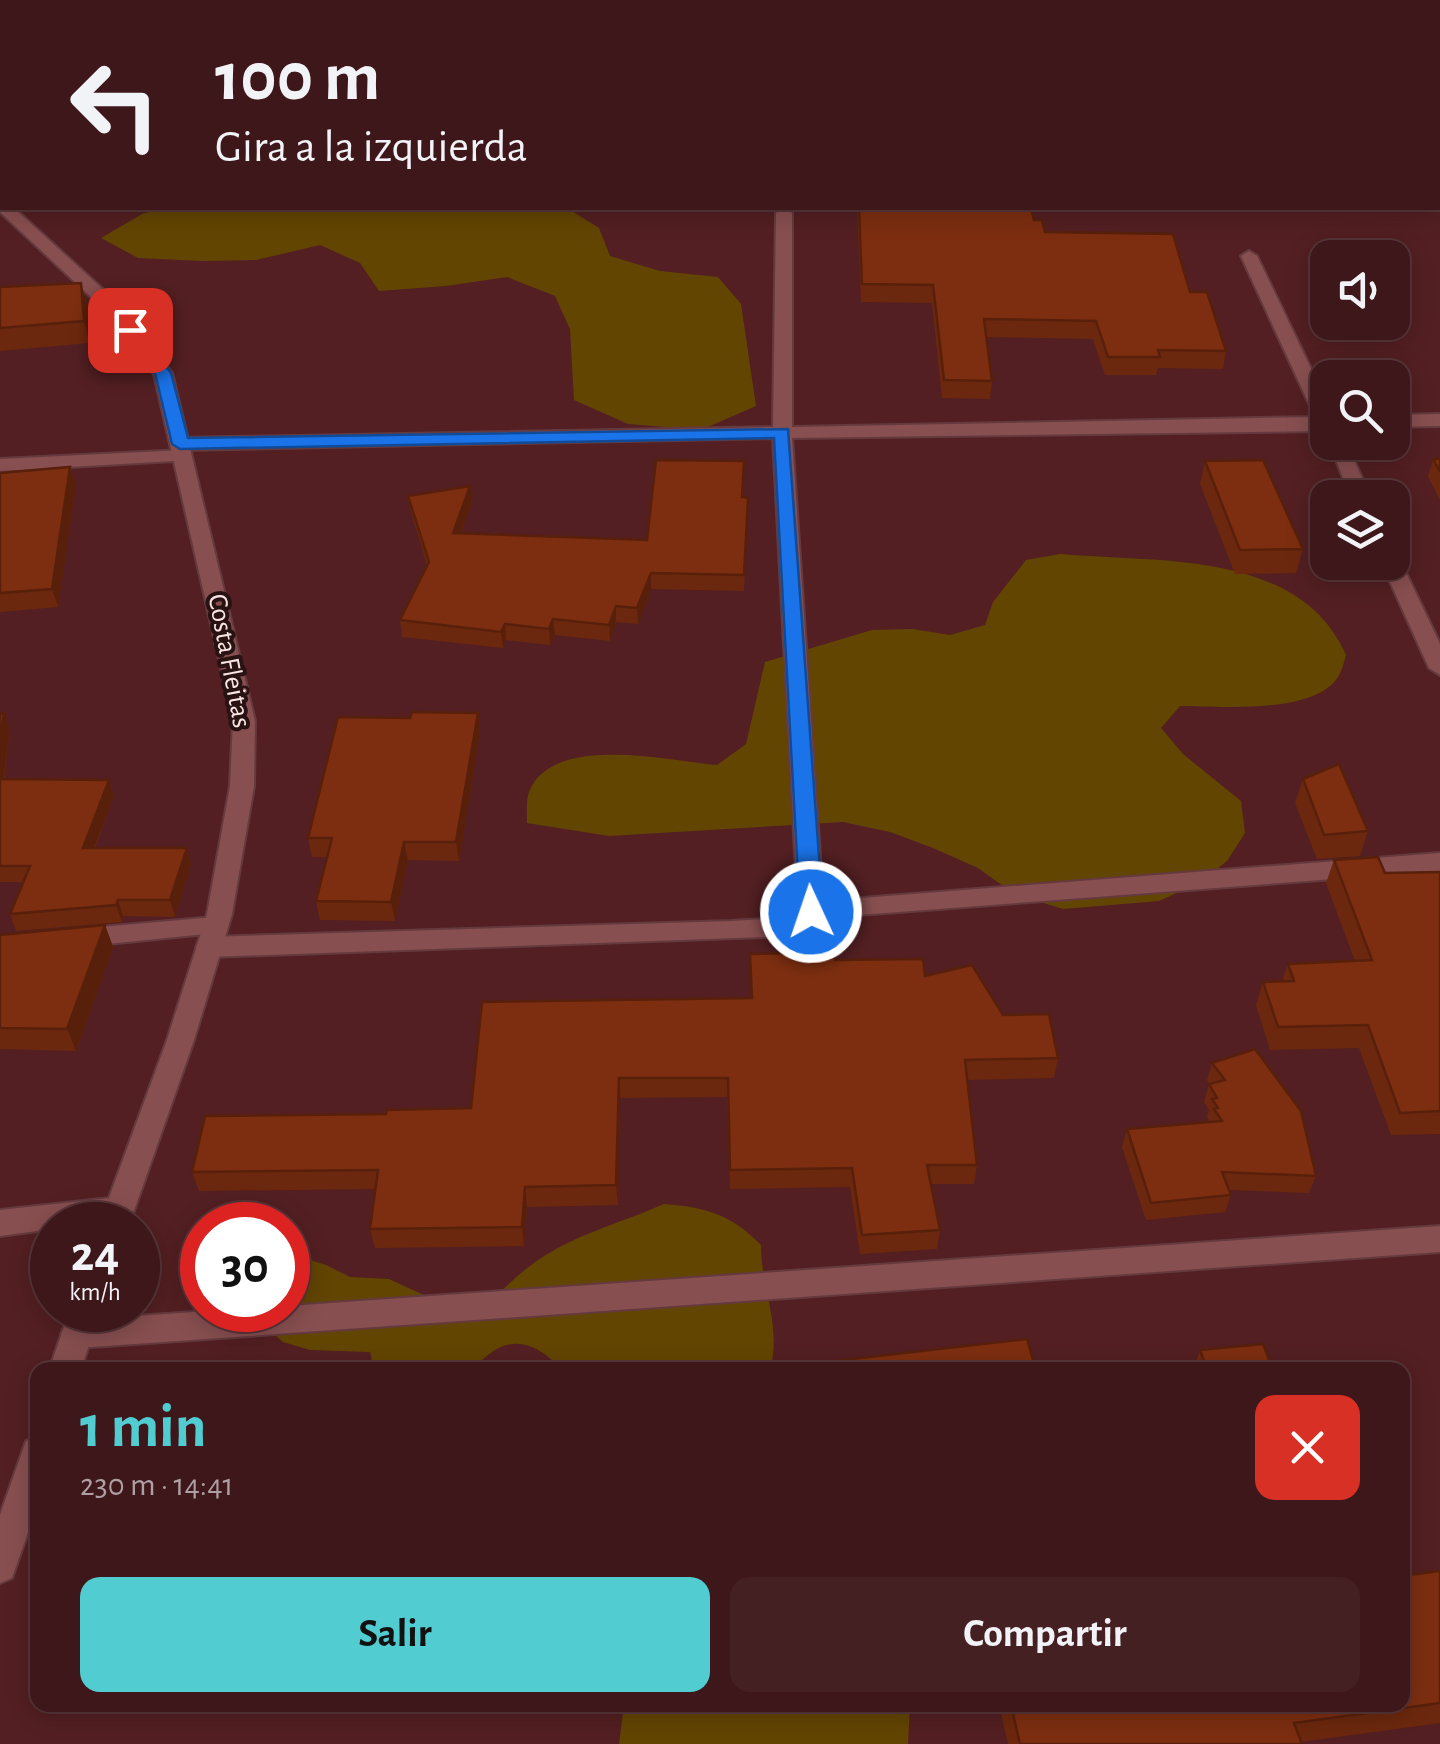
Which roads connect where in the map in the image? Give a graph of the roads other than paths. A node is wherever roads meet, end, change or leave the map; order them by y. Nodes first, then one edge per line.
1 (8, 210) edge
2 (784, 213) dead end
3 (1249, 256) dead end
4 (1310, 387) edge
5 (1410, 420) edge
6 (1440, 420) edge
7 (1310, 423) edge
8 (782, 432) junction
9 (182, 450) junction
10 (0, 465) edge
11 (1400, 580) edge
12 (1440, 668) edge
13 (1440, 862) edge
14 (811, 912) junction
15 (212, 936) junction
16 (59, 940) edge
17 (121, 1202) edge
18 (30, 1222) edge
19 (0, 1224) edge
20 (1440, 1239) edge
21 (160, 1317) edge
22 (78, 1332) edge
23 (68, 1362) edge
24 (30, 1476) edge
25 (0, 1566) edge

1 - 9 street, Costa Fleitas
2 - 8 street
3 - 4 street
5 - 6 street
7 - 8 street
8 - 9 street
8 - 14 street
9 - 10 street
9 - 15 street, Costa Fleitas
11 - 12 street
13 - 14 street
14 - 15 street
15 - 16 lane
15 - 17 street, Costa Fleitas
18 - 19 street
20 - 21 street
22 - 23 street
24 - 25 street

